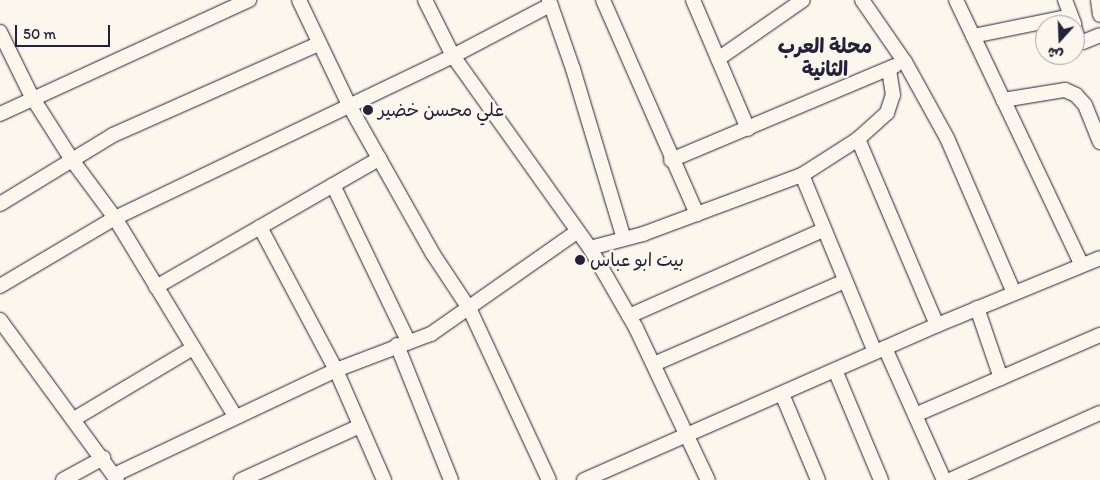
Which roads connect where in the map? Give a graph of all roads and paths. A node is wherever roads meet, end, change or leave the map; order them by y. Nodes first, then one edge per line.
1 (249, 0) edge
2 (299, 0) edge
3 (425, 0) edge
4 (603, 0) edge
5 (693, 0) edge
6 (803, 0) edge
7 (862, 0) edge
8 (956, 0) edge
9 (1066, 0) edge
10 (1098, 0) edge
11 (550, 2) edge
12 (1071, 15) edge
13 (1100, 15) edge
14 (1035, 28) edge
15 (0, 32) edge
16 (1100, 35) edge
17 (973, 36) junction
18 (1085, 41) edge
19 (318, 44) junction
20 (453, 56) junction
21 (718, 59) junction
22 (905, 62) junction
23 (889, 69) junction
24 (32, 97) junction
25 (1003, 100) junction
26 (349, 105) junction
27 (0, 114) edge
28 (748, 129) junction
29 (858, 139) junction
30 (1100, 142) edge
31 (380, 158) junction
32 (72, 160) junction
33 (671, 160) junction
34 (802, 175) junction
35 (333, 185) junction
36 (0, 204) edge
37 (697, 214) junction
38 (115, 218) junction
39 (260, 227) junction
40 (823, 230) junction
41 (578, 231) junction
42 (624, 239) junction
43 (590, 248) junction
44 (1100, 258) edge
45 (1082, 265) junction
46 (845, 281) junction
47 (0, 286) edge
48 (156, 286) junction
49 (1014, 293) junction
50 (977, 308) junction
51 (470, 310) junction
52 (629, 316) junction
53 (0, 320) edge
54 (937, 325) junction
55 (1100, 335) edge
56 (403, 343) junction
57 (193, 348) junction
58 (880, 350) junction
59 (654, 364) junction
60 (336, 370) junction
61 (835, 370) junction
62 (1001, 378) junction
63 (782, 394) junction
64 (1100, 413) edge
65 (916, 415) junction
66 (235, 416) junction
67 (74, 419) junction
68 (360, 426) junction
69 (688, 435) junction
70 (103, 458) junction
71 (116, 478) edge
72 (379, 478) edge
73 (63, 480) edge
74 (241, 480) edge
75 (451, 480) edge
76 (549, 480) edge
77 (584, 480) edge
78 (708, 480) edge
79 (818, 480) edge
80 (881, 480) edge
81 (944, 480) edge
82 (950, 480) edge

1 - 24 street
2 - 19 street
3 - 20 street
4 - 33 street
5 - 21 street
6 - 21 street
7 - 22 street
8 - 17 street
9 - 12 street
10 - 13 street
11 - 20 street
11 - 42 street
14 - 17 street
15 - 24 street
16 - 18 street
17 - 25 street
19 - 26 street
19 - 32 street
20 - 26 street
20 - 41 street
21 - 28 street
22 - 23 street
22 - 49 street
23 - 28 street
23 - 29 street
24 - 27 street
24 - 32 street
25 - 30 street
25 - 45 street
26 - 31 street
26 - 38 street
28 - 33 street
29 - 34 street
29 - 54 street
31 - 35 street
31 - 51 street
32 - 36 street
32 - 38 street
33 - 37 street
34 - 37 street
34 - 40 street
35 - 39 street
35 - 56 street
37 - 42 street
38 - 47 street
38 - 48 street
39 - 48 street
39 - 60 street
40 - 46 street
40 - 52 street
41 - 43 street
41 - 51 street
42 - 43 street
43 - 52 street
44 - 45 street
45 - 49 street
46 - 58 street
46 - 59 street
48 - 57 street
49 - 50 street
50 - 54 street
50 - 62 street
51 - 56 street
51 - 76 street
52 - 59 street
53 - 67 street
54 - 58 street
55 - 62 street
56 - 60 street
56 - 75 street
57 - 66 street
57 - 67 street
58 - 61 street
58 - 65 street
59 - 69 street
60 - 66 street
60 - 68 street
61 - 63 street
61 - 80 street
62 - 65 street
63 - 69 street
63 - 79 street
64 - 82 street
65 - 81 street
66 - 71 street
67 - 70 street
68 - 72 street
68 - 74 street
69 - 77 street
69 - 78 street
70 - 71 street
70 - 73 street

